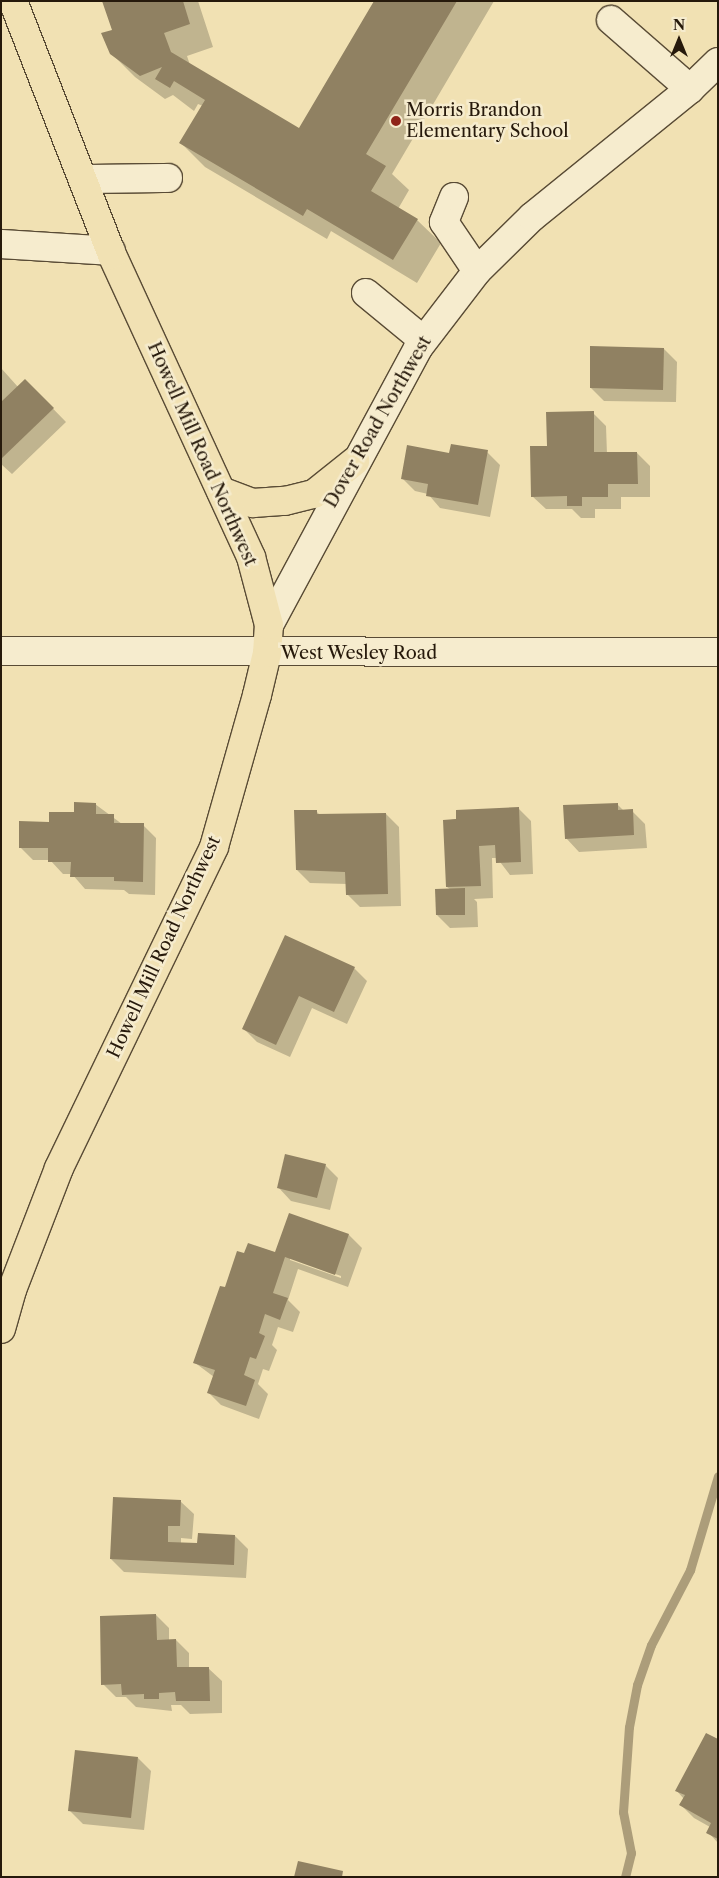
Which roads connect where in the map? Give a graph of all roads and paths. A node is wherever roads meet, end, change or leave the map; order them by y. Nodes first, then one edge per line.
1 (13, 1) edge
2 (611, 20) dead end
3 (718, 62) edge
4 (690, 89) junction
5 (168, 178) dead end
6 (83, 179) junction
7 (454, 196) dead end
8 (1, 244) edge
9 (111, 251) junction
10 (477, 271) junction
11 (366, 293) dead end
12 (423, 340) junction
13 (355, 461) junction
14 (221, 491) junction
15 (269, 625) junction
16 (1, 651) edge
17 (718, 652) edge
18 (267, 654) junction
19 (1, 1329) edge

1 - 6 main road, Howell Mill Road Northwest
2 - 4 street
3 - 4 street, Dover Road Northwest
4 - 10 street, Dover Road Northwest
5 - 6 street
6 - 9 main road, Howell Mill Road Northwest
7 - 10 street
8 - 9 street
9 - 14 main road, Howell Mill Road Northwest
10 - 12 street, Dover Road Northwest
11 - 12 street
12 - 13 street, Dover Road Northwest
13 - 14 main road
13 - 15 street, Dover Road Northwest
14 - 15 main road, Howell Mill Road Northwest
15 - 18 main road, Howell Mill Road Northwest
16 - 18 street, West Wesley Road
17 - 18 street, West Wesley Road
18 - 19 main road, Howell Mill Road Northwest

